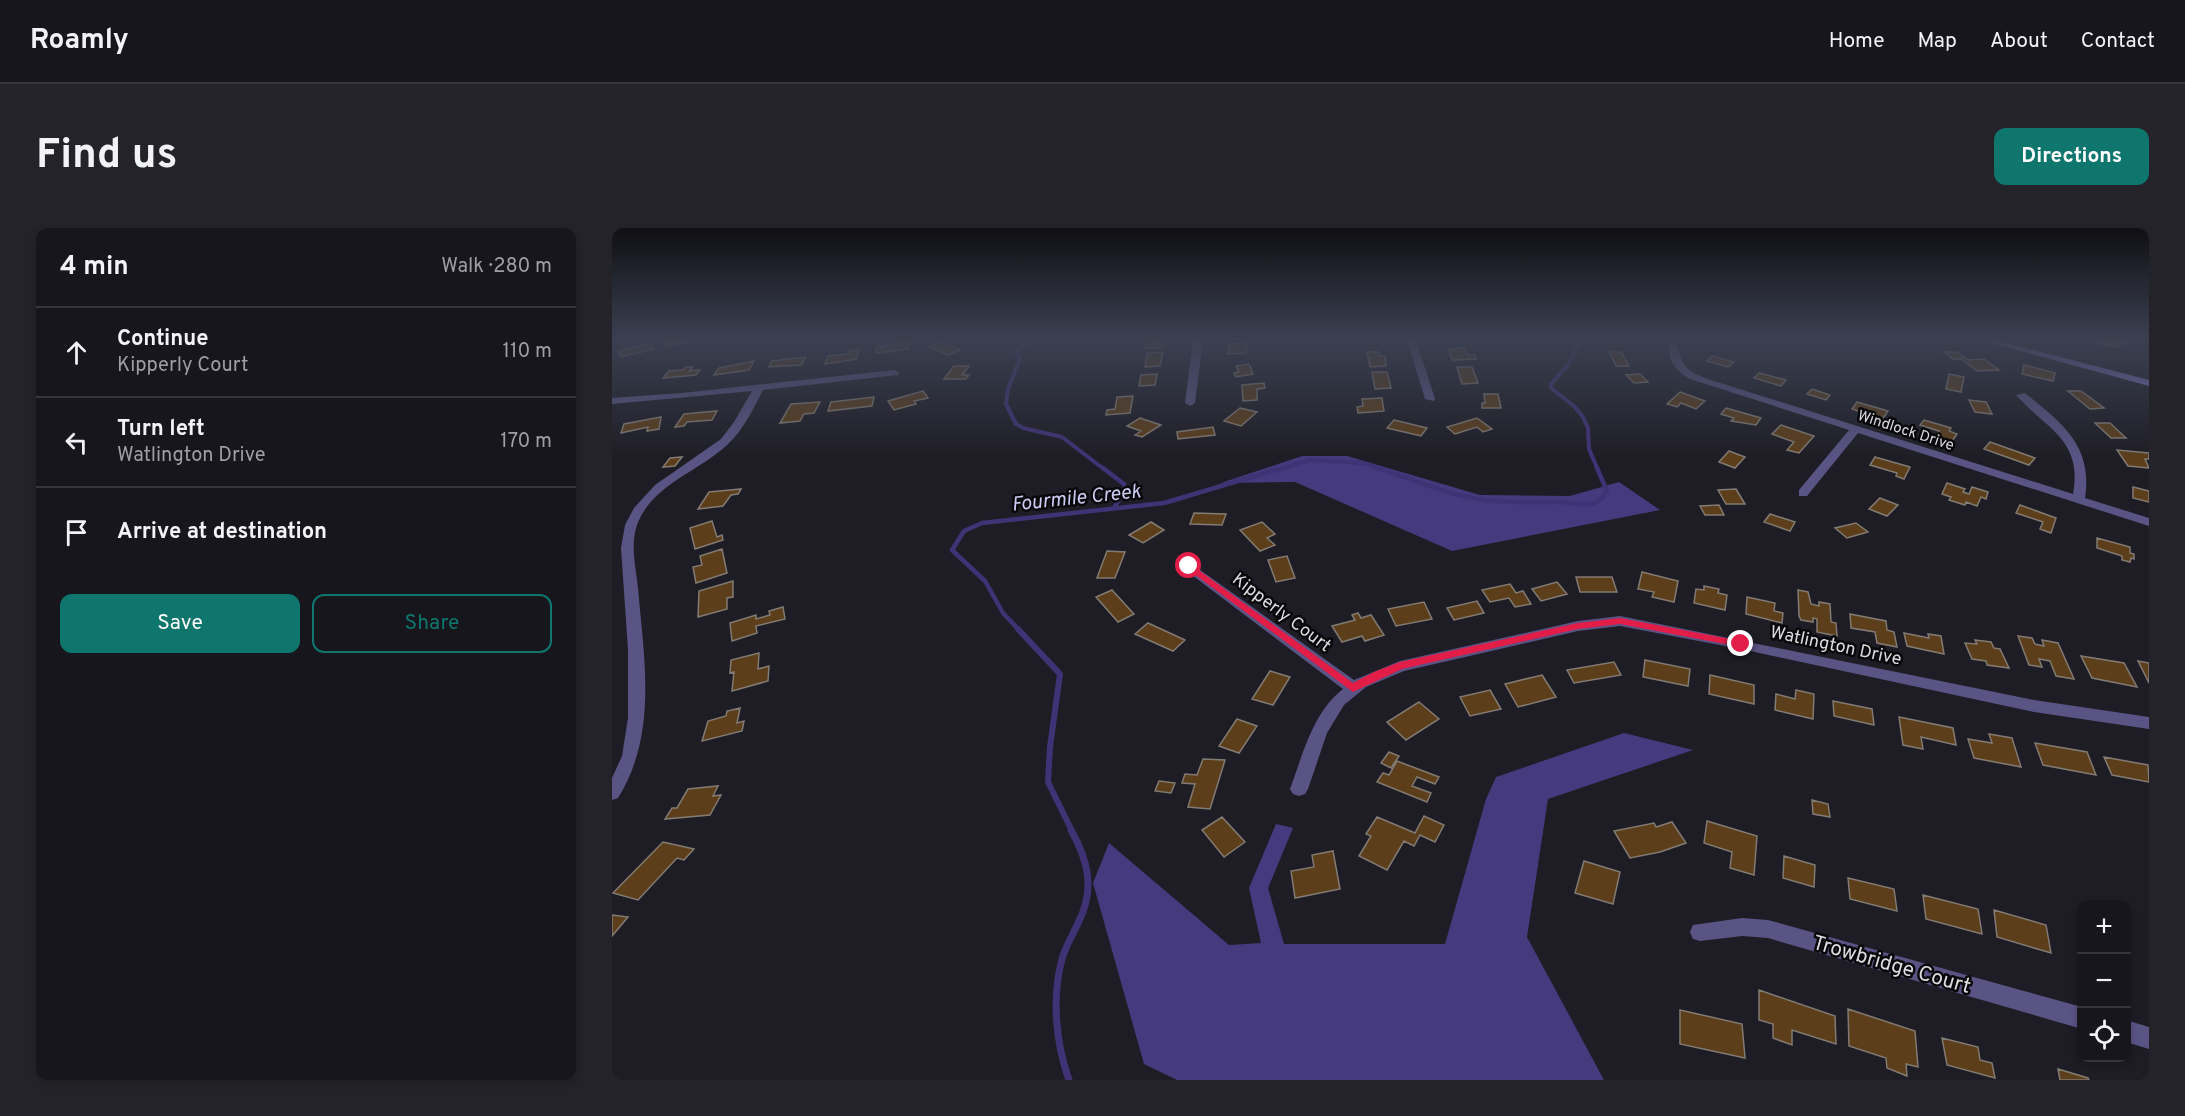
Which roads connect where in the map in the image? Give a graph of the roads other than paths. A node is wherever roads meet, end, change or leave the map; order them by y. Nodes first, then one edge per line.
1 (833, 380) edge
2 (1193, 380) edge
3 (1424, 380) edge
4 (1701, 380) edge
5 (759, 388) junction
6 (2021, 395) dead end
7 (1430, 399) dead end
8 (612, 401) edge
9 (1191, 403) dead end
10 (1855, 430) junction
11 (1803, 493) dead end
12 (2078, 501) junction
13 (2149, 522) edge
14 (1189, 566) dead end
15 (1353, 688) junction
16 (2149, 723) edge
17 (1299, 789) dead end
18 (612, 793) edge
19 (1700, 932) dead end
20 (2077, 1017) edge
21 (2131, 1032) edge
22 (2149, 1038) edge

1 - 5 street
2 - 9 street
3 - 7 street
4 - 10 street, Windlock Drive
5 - 8 street
5 - 18 street
6 - 12 street
10 - 11 street
10 - 12 street, Windlock Drive
12 - 13 street, Windlock Drive
14 - 15 street, Kipperly Court
15 - 16 street, Watlington Drive
15 - 17 street, Watlington Drive
19 - 20 street, Trowbridge Court
21 - 22 street

